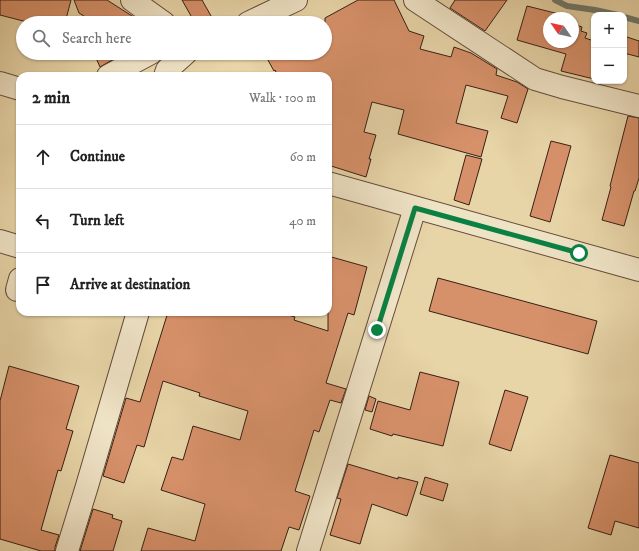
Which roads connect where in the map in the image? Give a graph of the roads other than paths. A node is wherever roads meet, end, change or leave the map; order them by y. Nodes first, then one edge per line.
1 (132, 0) edge
2 (296, 0) edge
3 (415, 0) edge
4 (154, 16) edge
5 (263, 16) edge
6 (139, 60) edge
7 (178, 60) edge
8 (116, 72) edge
9 (166, 72) edge
10 (0, 83) edge
11 (16, 88) edge
12 (639, 106) edge
13 (332, 184) edge
14 (415, 208) junction
15 (0, 241) edge
16 (16, 246) edge
17 (639, 270) edge
18 (137, 316) edge
19 (67, 551) edge
20 (308, 551) edge

1 - 4 street
2 - 5 street
3 - 12 street
6 - 8 street
7 - 9 street
10 - 11 street
13 - 14 street
14 - 17 street
14 - 20 street
15 - 16 street
18 - 19 street

